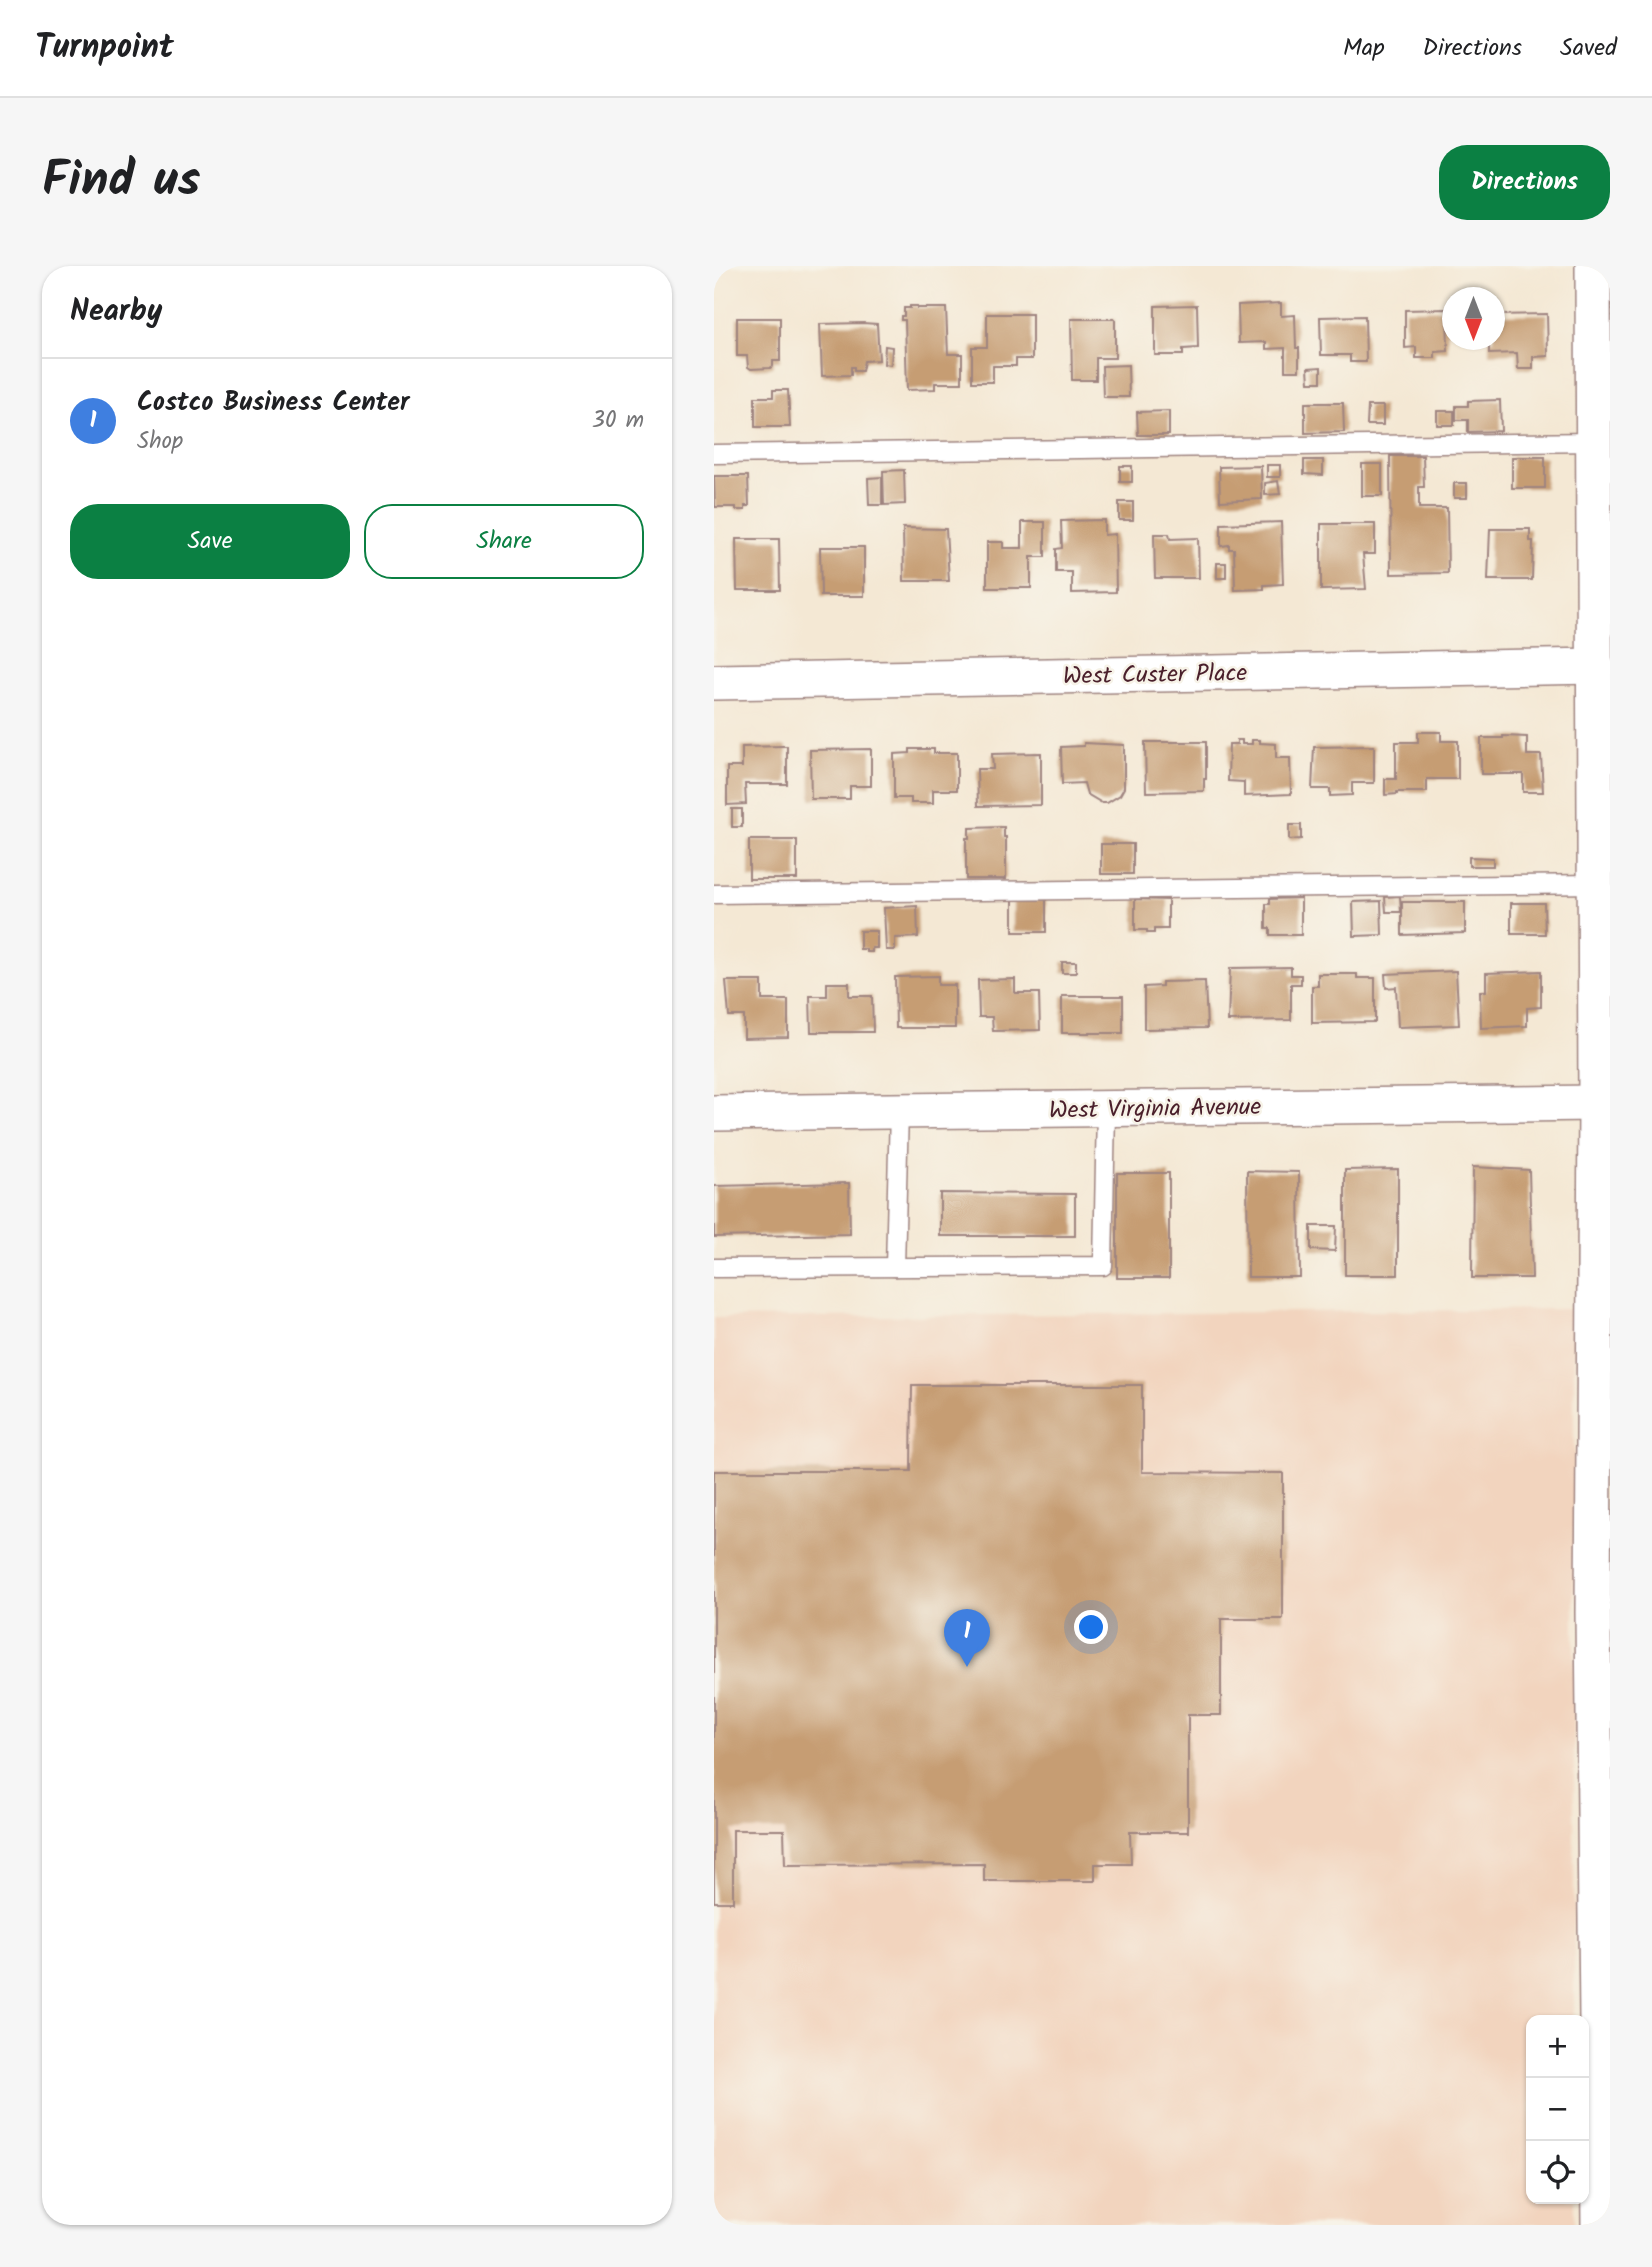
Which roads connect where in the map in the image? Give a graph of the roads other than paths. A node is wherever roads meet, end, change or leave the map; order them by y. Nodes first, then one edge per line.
1 (1593, 266) edge
2 (1595, 442) junction
3 (714, 454) edge
4 (1595, 666) junction
5 (714, 682) edge
6 (1596, 884) junction
7 (714, 894) edge
8 (1596, 1103) junction
9 (1106, 1109) junction
10 (899, 1111) junction
11 (714, 1113) edge
12 (1603, 1194) edge
13 (895, 1267) junction
14 (714, 1268) edge
15 (1605, 2112) edge
16 (1599, 2225) edge

1 - 2 street
2 - 3 lane
2 - 4 street
4 - 5 street, West Custer Place
4 - 6 street
6 - 7 lane
6 - 8 street
8 - 9 street, West Virginia Avenue
8 - 12 street
9 - 10 street, West Virginia Avenue
9 - 13 lane
10 - 11 street, West Virginia Avenue
10 - 13 lane
12 - 15 street
13 - 14 lane
15 - 16 street

